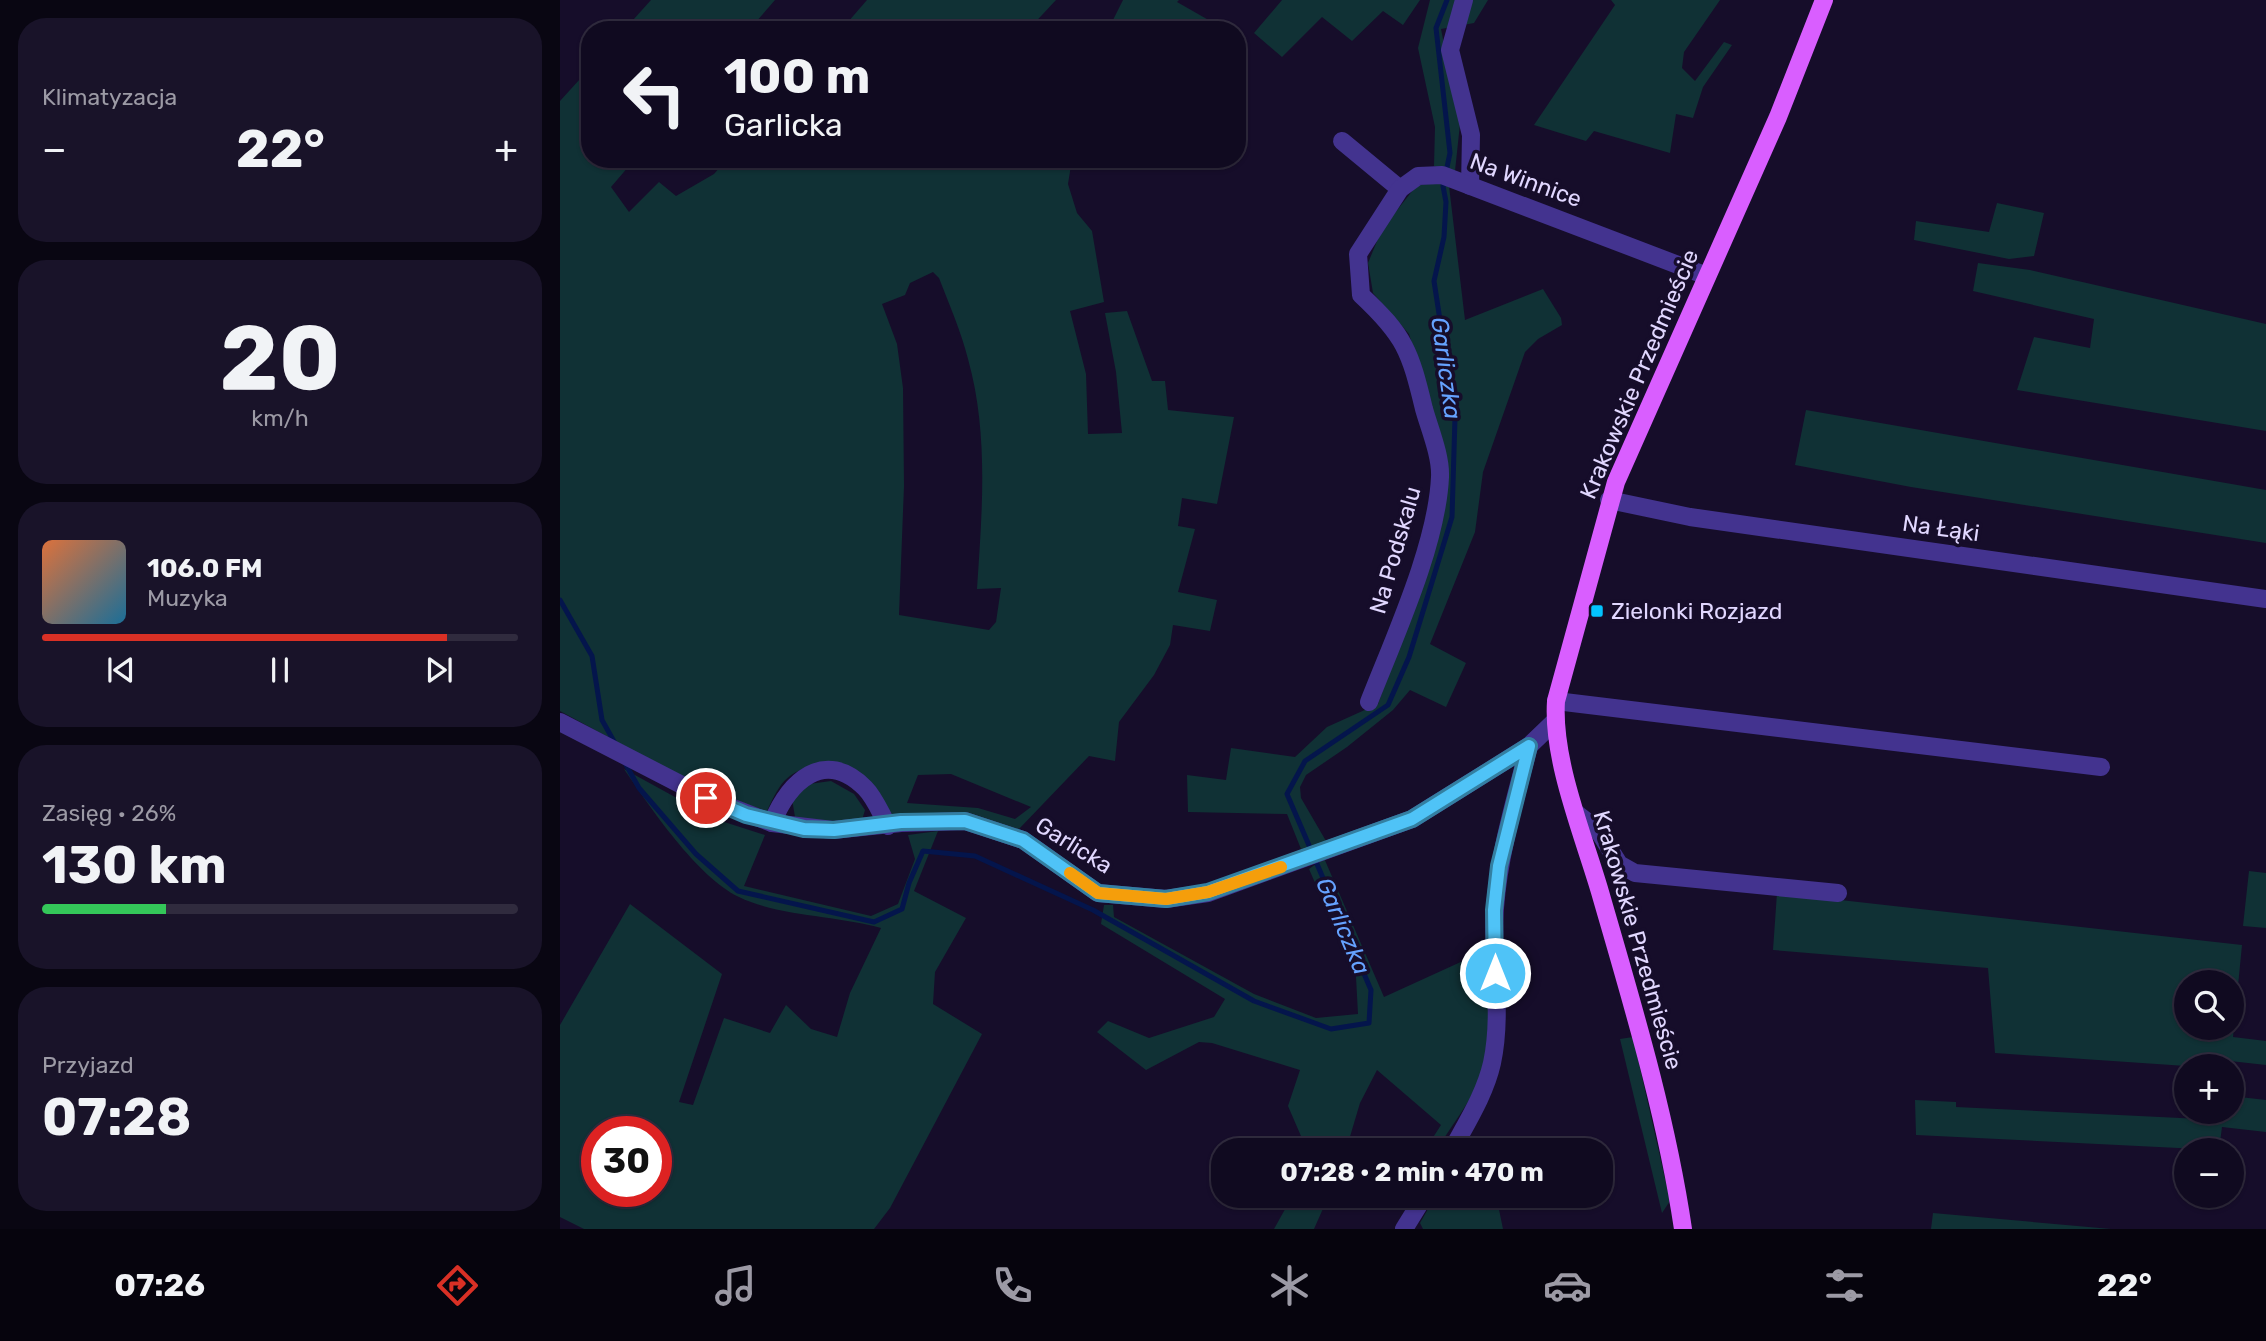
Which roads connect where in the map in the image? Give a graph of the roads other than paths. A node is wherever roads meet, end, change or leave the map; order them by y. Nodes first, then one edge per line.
1 (1464, 0) edge
2 (1824, 0) edge
3 (1342, 141) dead end
4 (1470, 186) junction
5 (1400, 190) junction
6 (1707, 276) junction
7 (1609, 500) junction
8 (2266, 599) edge
9 (1556, 701) junction
10 (1369, 702) dead end
11 (1555, 721) junction
12 (563, 723) edge
13 (1529, 746) junction
14 (2101, 767) dead end
15 (1576, 813) junction
16 (772, 823) junction
17 (888, 825) junction
18 (1838, 893) dead end
19 (1458, 1138) edge
20 (1417, 1208) edge
21 (1404, 1229) edge
22 (1683, 1229) edge

1 - 4 street
2 - 6 main road, Krakowskie Przedmieście
3 - 5 street
4 - 5 street, Na Winnice
4 - 6 street, Na Winnice
5 - 10 street, Na Podskalu
6 - 7 main road, Krakowskie Przedmieście
7 - 8 street, Na Łąki
7 - 9 main road, Krakowskie Przedmieście
9 - 11 main road, Krakowskie Przedmieście
9 - 14 street
11 - 13 street, Garlicka
11 - 15 main road, Krakowskie Przedmieście
12 - 16 street, Garlicka
13 - 17 street, Garlicka
13 - 19 street
15 - 18 street
15 - 22 main road, Krakowskie Przedmieście
16 - 17 street, Garlicka
16 - 17 street
20 - 21 street

